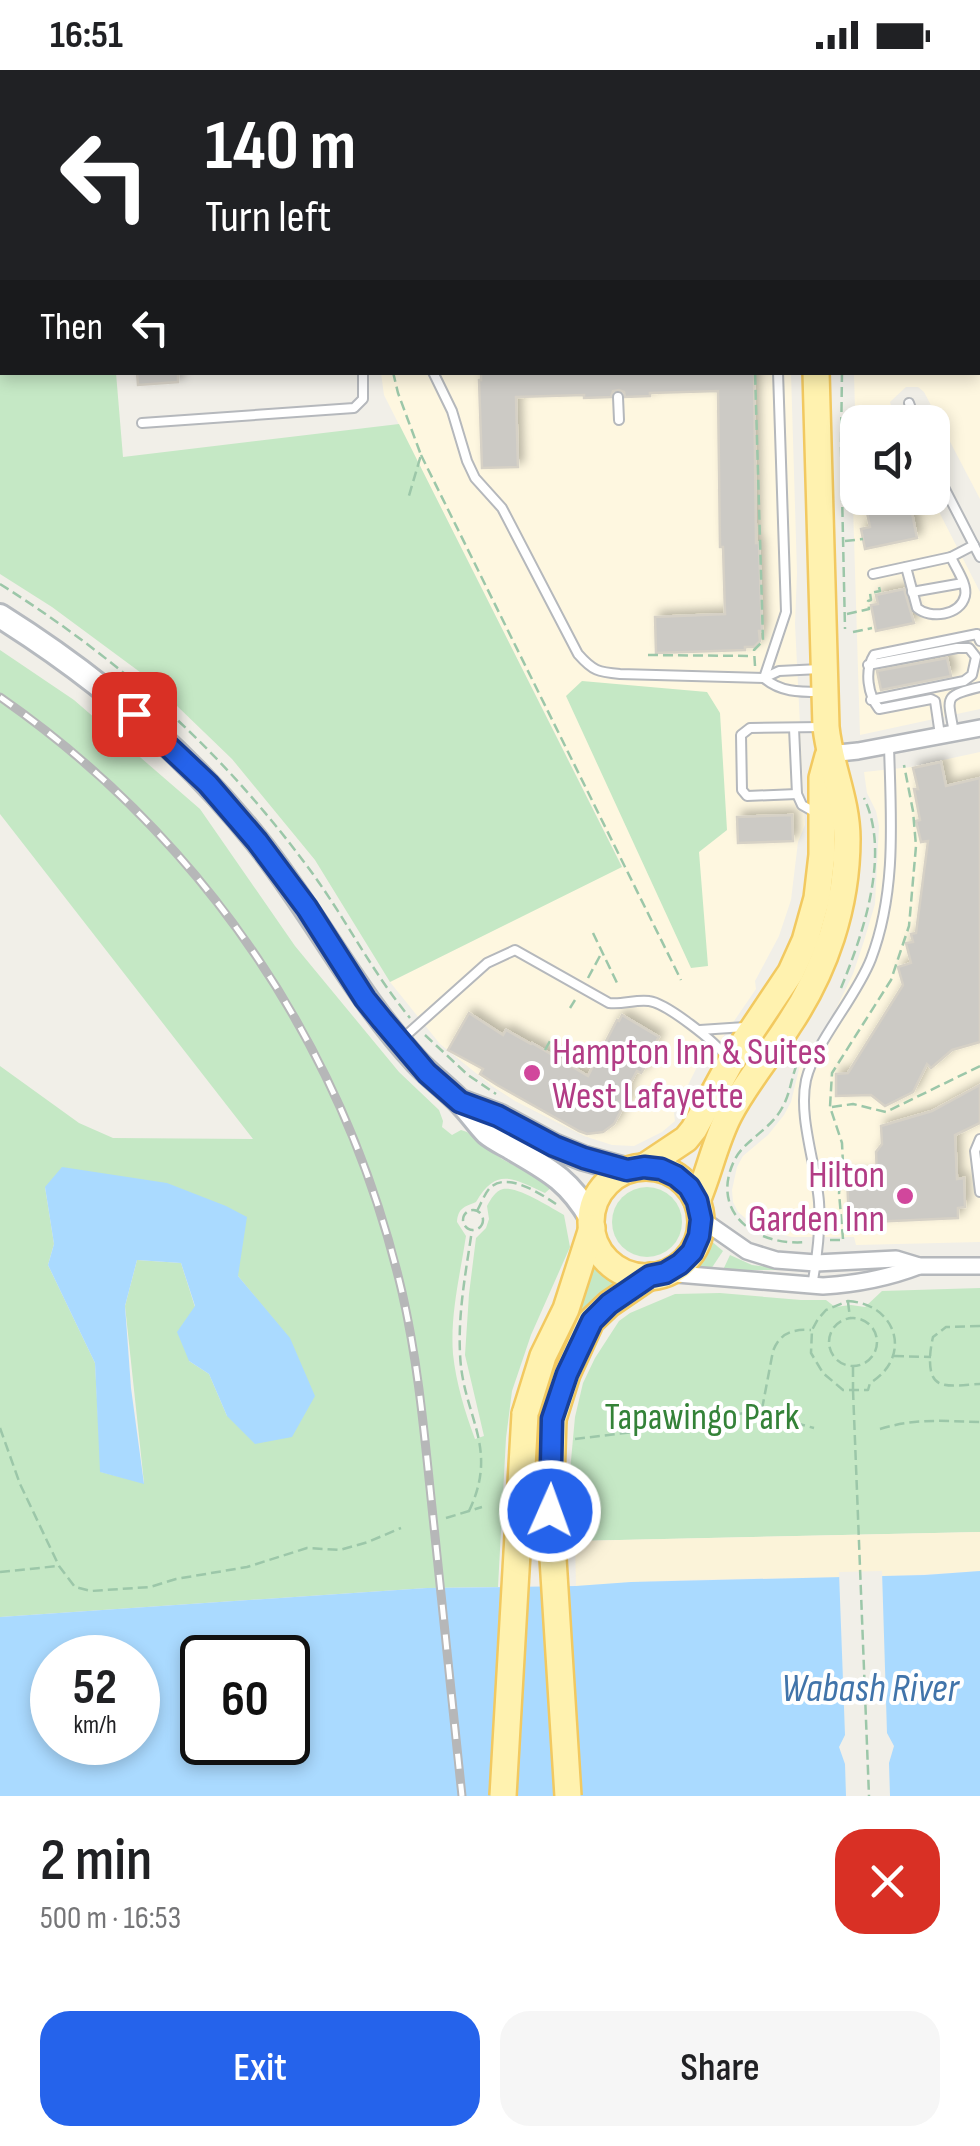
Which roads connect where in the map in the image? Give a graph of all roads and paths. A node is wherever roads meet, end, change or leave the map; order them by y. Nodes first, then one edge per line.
1 (364, 375) edge
2 (394, 375) edge
3 (434, 375) edge
4 (755, 375) edge
5 (778, 375) edge
6 (816, 375) edge
7 (831, 375) edge
8 (842, 375) edge
9 (618, 396) dead end
10 (619, 420) dead end
11 (142, 423) dead end
12 (817, 444) junction
13 (421, 456) junction
14 (408, 499) dead end
15 (950, 499) edge
16 (863, 539) dead end
17 (844, 541) junction
18 (974, 545) junction
19 (951, 557) junction
20 (980, 557) edge
21 (906, 567) junction
22 (873, 574) dead end
23 (963, 583) junction
24 (879, 584) dead end
25 (912, 592) junction
26 (845, 615) junction
27 (0, 616) edge
28 (872, 628) dead end
29 (845, 631) dead end
30 (853, 632) dead end
31 (980, 641) edge
32 (648, 655) dead end
33 (754, 656) junction
34 (868, 665) junction
35 (760, 677) junction
36 (824, 680) junction
37 (980, 687) edge
38 (871, 700) junction
39 (826, 727) junction
40 (794, 728) junction
41 (980, 728) edge
42 (947, 734) junction
43 (889, 746) junction
44 (828, 754) junction
45 (797, 794) junction
46 (862, 794) dead end
47 (822, 815) junction
48 (593, 934) dead end
49 (602, 953) junction
50 (586, 980) dead end
51 (681, 980) dead end
52 (616, 983) dead end
53 (841, 989) dead end
54 (578, 994) dead end
55 (570, 1008) dead end
56 (755, 1026) junction
57 (700, 1030) junction
58 (550, 1041) dead end
59 (398, 1042) junction
60 (806, 1047) dead end
61 (545, 1050) dead end
62 (730, 1063) junction
63 (980, 1066) edge
64 (832, 1073) dead end
65 (460, 1102) junction
66 (830, 1107) junction
67 (980, 1139) edge
68 (636, 1168) junction
69 (980, 1192) edge
70 (565, 1210) dead end
71 (699, 1210) junction
72 (477, 1211) junction
73 (591, 1223) junction
74 (472, 1230) junction
75 (827, 1240) dead end
76 (808, 1242) dead end
77 (816, 1263) junction
78 (919, 1266) junction
79 (980, 1266) edge
80 (657, 1274) junction
81 (812, 1286) junction
82 (848, 1301) junction
83 (850, 1318) junction
84 (980, 1326) edge
85 (812, 1330) junction
86 (893, 1356) junction
87 (931, 1356) junction
88 (853, 1366) junction
89 (980, 1384) edge
90 (853, 1390) junction
91 (762, 1410) junction
92 (980, 1422) edge
93 (0, 1428) edge
94 (814, 1428) dead end
95 (880, 1429) dead end
96 (569, 1440) dead end
97 (482, 1506) dead end
98 (469, 1511) junction
99 (446, 1518) dead end
100 (400, 1528) dead end
101 (59, 1566) junction
102 (0, 1572) edge
103 (504, 1796) edge
104 (568, 1796) edge
105 (869, 1796) edge

1 - 11 lane
2 - 13 path
3 - 35 lane
4 - 33 path
5 - 35 lane
6 - 12 main road
7 - 12 main road
8 - 17 path
9 - 10 lane
12 - 36 main road
13 - 14 path
13 - 51 path
15 - 18 lane
16 - 17 path
17 - 26 path
18 - 19 lane
18 - 20 lane
19 - 21 lane
19 - 23 lane
21 - 22 lane
21 - 25 lane
23 - 25 lane
23 - 25 lane
24 - 26 path
26 - 29 path
27 - 59 main road
28 - 30 path
31 - 34 lane
32 - 33 path
33 - 35 path
34 - 38 lane
34 - 38 lane
35 - 36 lane
35 - 36 lane
36 - 39 main road
37 - 42 lane
38 - 42 lane
39 - 40 lane
39 - 44 main road
40 - 45 lane
40 - 45 lane
41 - 42 street
42 - 43 street
43 - 44 street
43 - 77 lane
44 - 47 main road
44 - 71 main road
45 - 47 lane
46 - 53 path
47 - 56 main road
48 - 49 path
49 - 50 path
49 - 52 path
54 - 55 path
56 - 57 lane
56 - 62 main road
57 - 59 lane
57 - 62 lane
58 - 61 path
59 - 65 main road
60 - 76 path
62 - 68 main road
63 - 66 path
64 - 66 path
65 - 68 main road
65 - 73 main road
66 - 75 path
67 - 69 lane
68 - 71 main road
68 - 73 main road
70 - 72 path
71 - 77 street
71 - 80 main road
72 - 74 path
72 - 74 path
73 - 80 main road
73 - 103 main road, bridge
74 - 98 path
77 - 78 street
77 - 81 lane
78 - 79 street
78 - 81 street
80 - 81 street
80 - 104 main road, bridge
82 - 83 path
82 - 85 path
82 - 86 path
83 - 88 path
83 - 88 path
84 - 87 path
85 - 90 path
85 - 91 path
86 - 87 path
86 - 90 path
87 - 89 path
88 - 90 path
90 - 105 path, bridge
91 - 94 path
91 - 96 path
92 - 95 path
93 - 101 path
97 - 98 path
98 - 99 path
100 - 101 path
101 - 102 path

